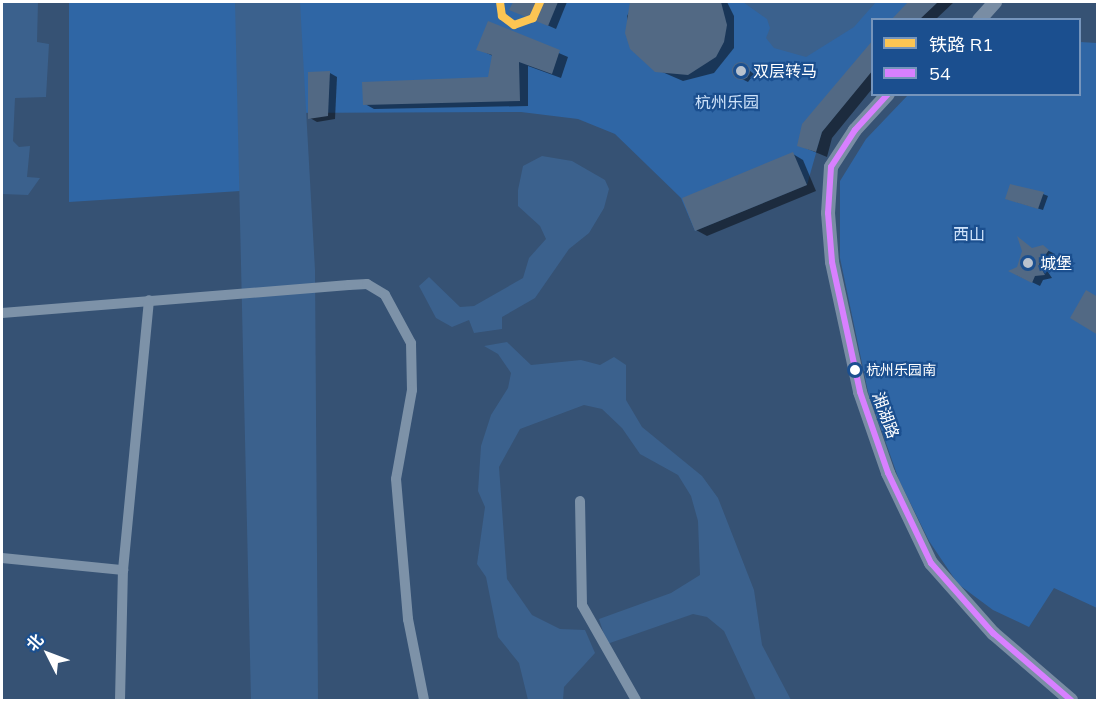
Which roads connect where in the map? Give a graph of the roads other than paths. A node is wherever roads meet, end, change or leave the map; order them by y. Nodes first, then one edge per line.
1 (994, 2) edge
2 (981, 18) edge
3 (886, 96) edge
4 (148, 300) junction
5 (2, 313) edge
6 (580, 501) dead end
7 (2, 558) edge
8 (123, 570) junction
9 (120, 700) edge
10 (424, 700) edge
11 (636, 700) edge
12 (1071, 700) edge

1 - 2 main road
3 - 12 main road, 湘湖路
4 - 5 street
4 - 8 street
4 - 10 street
6 - 11 street
7 - 8 street
8 - 9 street

